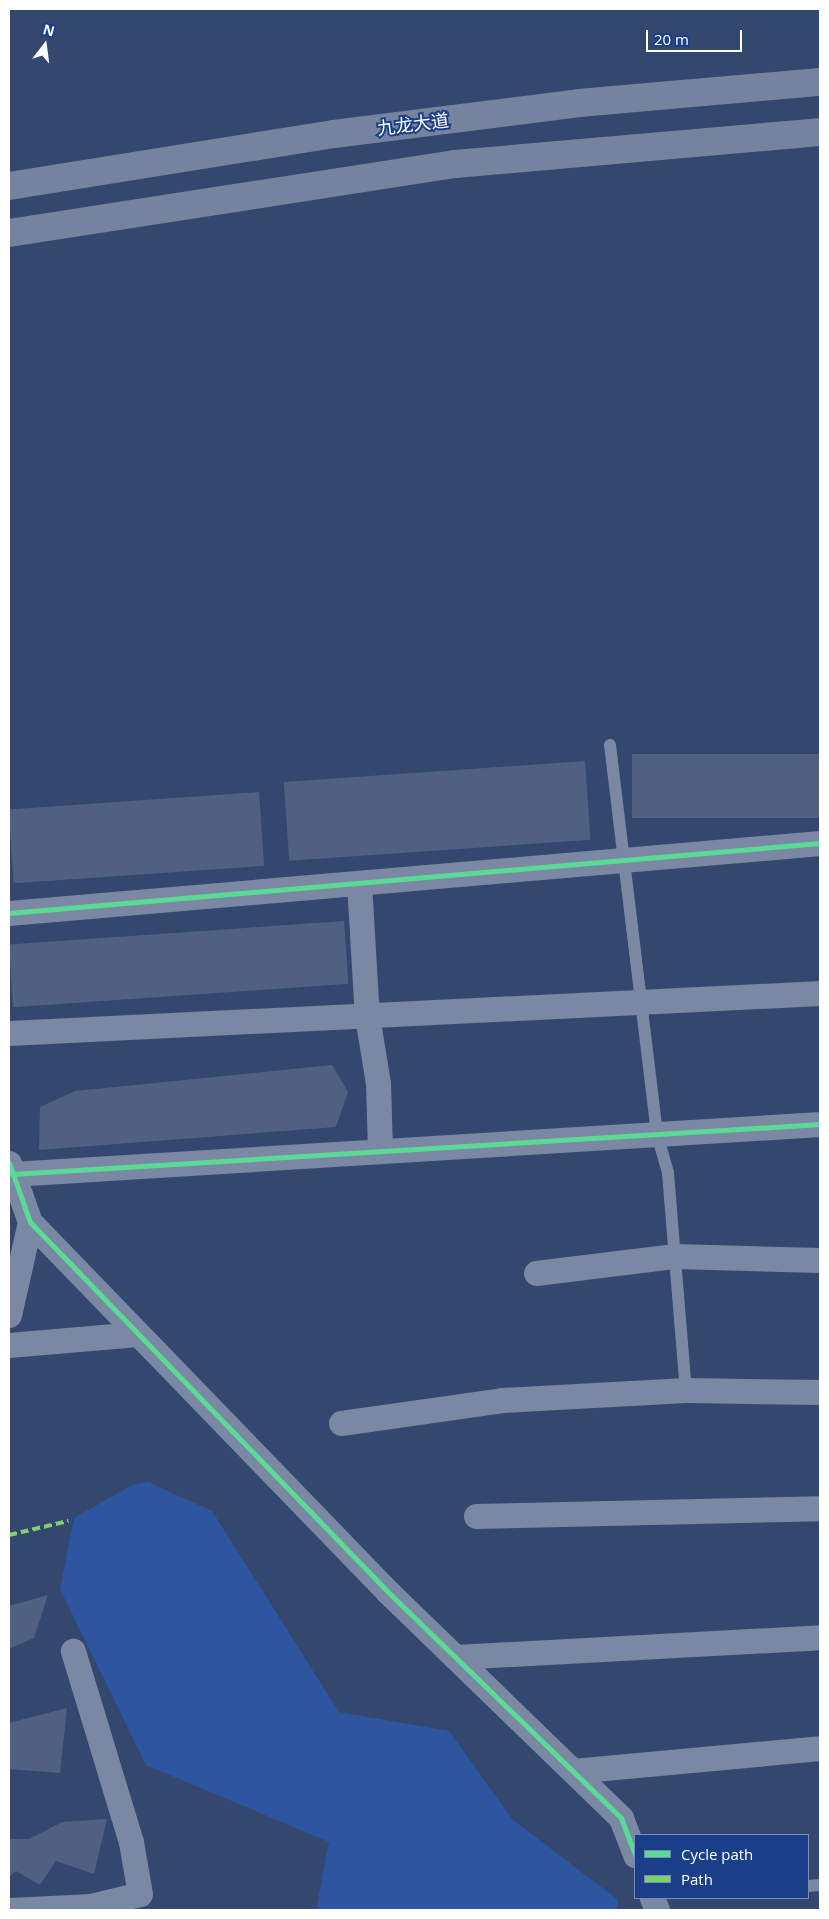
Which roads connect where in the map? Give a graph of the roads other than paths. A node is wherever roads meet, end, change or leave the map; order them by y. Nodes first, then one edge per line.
1 (820, 82) edge
2 (820, 132) edge
3 (9, 186) edge
4 (9, 233) edge
5 (610, 745) dead end
6 (820, 843) edge
7 (625, 860) junction
8 (360, 883) junction
9 (9, 913) edge
10 (820, 993) edge
11 (641, 1002) junction
12 (368, 1016) junction
13 (9, 1033) edge
14 (820, 1124) edge
15 (656, 1134) junction
16 (380, 1151) junction
17 (11, 1168) edge
18 (30, 1222) junction
19 (675, 1256) junction
20 (820, 1260) edge
21 (536, 1273) dead end
22 (9, 1315) edge
23 (138, 1334) junction
24 (9, 1345) edge
25 (686, 1390) junction
26 (820, 1392) edge
27 (341, 1423) dead end
28 (820, 1508) edge
29 (476, 1516) dead end
30 (820, 1637) edge
31 (73, 1651) dead end
32 (456, 1657) junction
33 (820, 1748) edge
34 (573, 1771) junction
35 (634, 1852) edge
36 (10, 1910) edge

1 - 3 main road, 九龙大道
2 - 4 main road
5 - 7 lane
6 - 7 street
7 - 8 street
7 - 11 lane
8 - 9 street
8 - 12 street
10 - 11 street
11 - 12 street
11 - 15 lane
12 - 13 street
12 - 16 street
14 - 15 street
15 - 16 street
15 - 19 lane
16 - 17 street
17 - 18 street
18 - 22 street
18 - 23 street
19 - 20 street
19 - 21 street
19 - 25 lane
23 - 24 street
23 - 32 street
25 - 26 street
25 - 27 street
28 - 29 street
30 - 32 street
31 - 36 street
32 - 34 street
33 - 34 street
34 - 35 street

